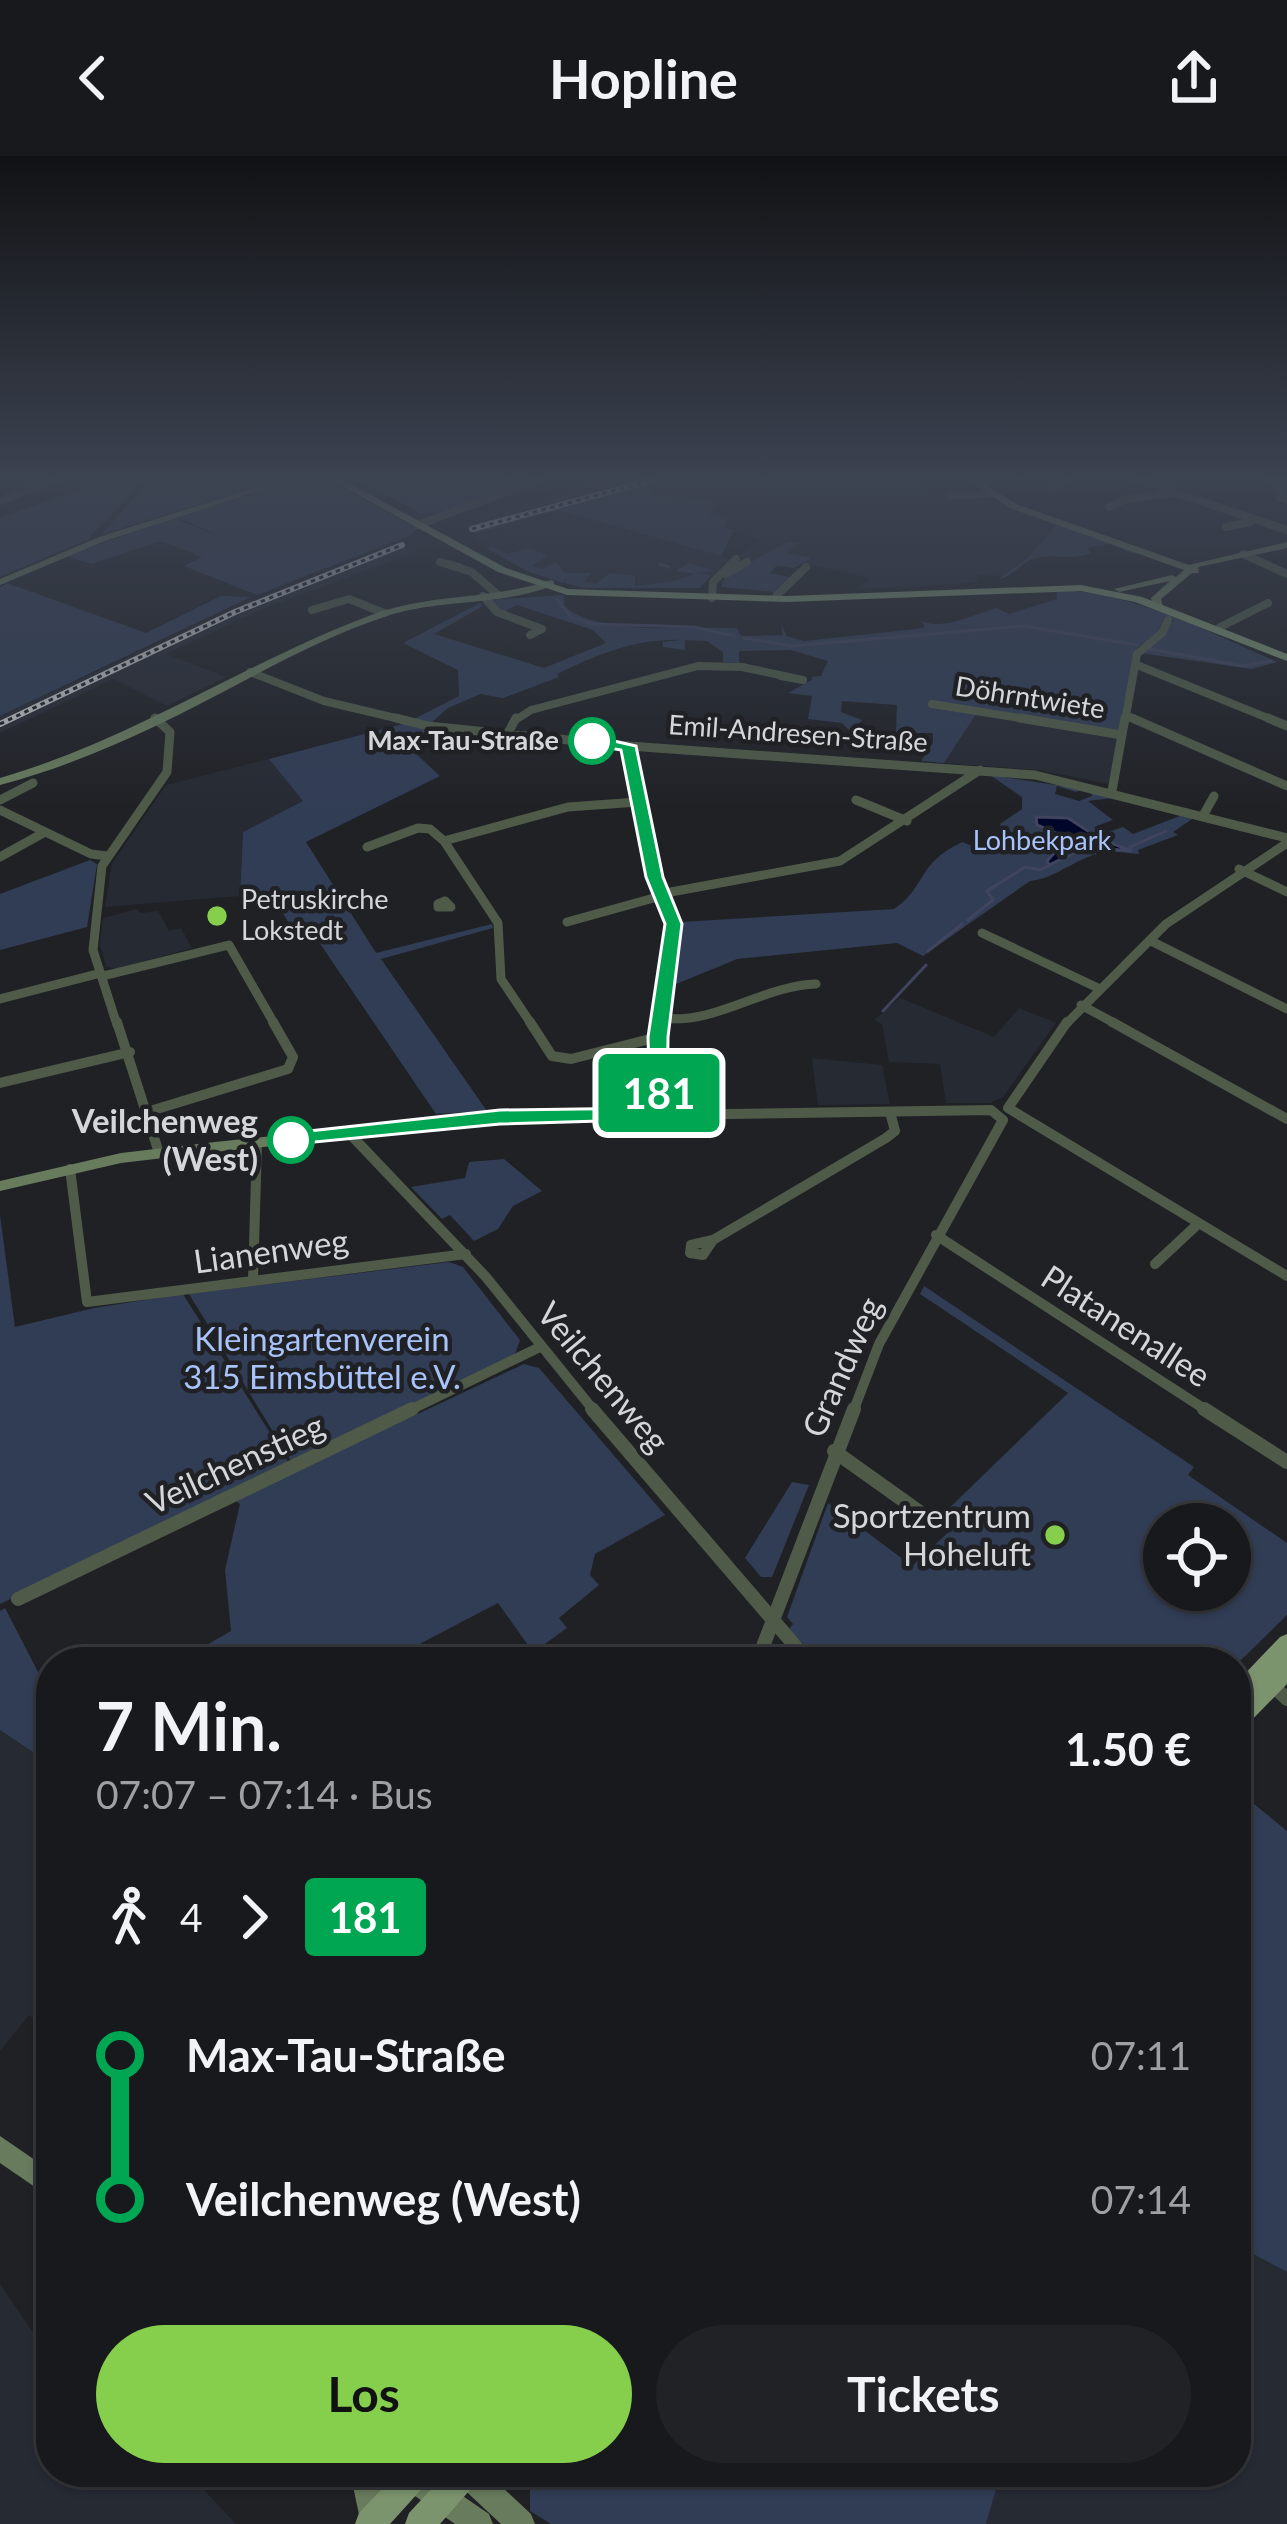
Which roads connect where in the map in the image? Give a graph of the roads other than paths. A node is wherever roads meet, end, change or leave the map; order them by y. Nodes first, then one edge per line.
1 (494, 591) edge
2 (507, 591) edge
3 (520, 591) edge
4 (572, 591) edge
5 (714, 591) edge
6 (782, 591) edge
7 (880, 591) edge
8 (974, 591) edge
9 (1097, 591) edge
10 (1123, 591) edge
11 (1168, 591) edge
12 (1168, 591) edge
13 (498, 595) junction
14 (712, 595) junction
15 (777, 595) junction
16 (483, 596) junction
17 (1155, 603) junction
18 (1268, 603) dead end
19 (312, 610) dead end
20 (384, 613) junction
21 (1168, 620) dead end
22 (1220, 627) junction
23 (530, 635) dead end
24 (1239, 638) junction
25 (1287, 658) edge
26 (1137, 664) junction
27 (250, 672) junction
28 (781, 676) dead end
29 (932, 704) dead end
30 (1126, 716) junction
31 (155, 718) junction
32 (1287, 726) edge
33 (507, 735) junction
34 (1122, 735) junction
35 (628, 746) junction
36 (981, 769) junction
37 (30, 778) junction
38 (0, 782) edge
39 (1287, 786) edge
40 (1112, 791) junction
41 (1214, 796) dead end
42 (0, 800) edge
43 (856, 800) dead end
44 (638, 802) junction
45 (0, 810) edge
46 (1204, 814) junction
47 (907, 821) junction
48 (45, 832) junction
49 (445, 841) junction
50 (1287, 841) edge
51 (367, 847) dead end
52 (106, 856) junction
53 (0, 857) edge
54 (1239, 868) junction
55 (1287, 892) edge
56 (661, 895) junction
57 (480, 899) junction
58 (452, 905) dead end
59 (567, 922) dead end
60 (982, 933) dead end
61 (1151, 941) junction
62 (102, 975) junction
63 (816, 984) dead end
64 (1098, 988) junction
65 (0, 999) edge
66 (1081, 1005) junction
67 (1287, 1010) edge
68 (661, 1018) junction
69 (658, 1037) junction
70 (130, 1052) junction
71 (0, 1083) edge
72 (147, 1112) junction
73 (890, 1112) junction
74 (660, 1114) junction
75 (1287, 1119) edge
76 (349, 1133) junction
77 (257, 1143) junction
78 (159, 1153) junction
79 (70, 1169) junction
80 (0, 1186) edge
81 (1199, 1223) junction
82 (936, 1235) junction
83 (713, 1240) dead end
84 (466, 1254) junction
85 (1154, 1264) dead end
86 (1287, 1276) edge
87 (253, 1279) junction
88 (540, 1347) junction
89 (834, 1451) junction
90 (1287, 1462) edge
91 (935, 1523) dead end
92 (18, 1599) dead end
93 (771, 1618) junction
94 (1287, 1644) edge
95 (762, 1647) edge
96 (796, 1647) edge
97 (1278, 1680) edge
98 (1251, 1706) edge
99 (0, 2148) edge
100 (36, 2175) edge
101 (366, 2487) edge
102 (428, 2487) edge
103 (438, 2487) edge
104 (450, 2487) edge
105 (458, 2487) edge
106 (370, 2523) edge
107 (420, 2524) edge
108 (479, 2524) edge
109 (521, 2524) edge

1 - 13 street
2 - 13 street
3 - 13 street
4 - 14 main road
5 - 14 street
6 - 15 street
7 - 15 main road
8 - 14 main road
9 - 17 main road
10 - 17 main road
11 - 17 street
12 - 17 street
13 - 16 street
14 - 15 main road
16 - 20 street
16 - 23 street
17 - 22 main road
17 - 24 main road
18 - 22 street
19 - 20 street
20 - 27 street
21 - 26 street
22 - 24 main road
24 - 25 main road
26 - 30 street
26 - 32 street
27 - 31 street
27 - 33 street, Emil-Andresen-Straße
28 - 33 street
29 - 34 street, Döhrntwiete
30 - 34 street
30 - 39 street
31 - 37 street
31 - 52 street
33 - 35 street, Emil-Andresen-Straße
34 - 40 street
35 - 36 street, Emil-Andresen-Straße
35 - 44 street
36 - 40 street, Emil-Andresen-Straße
36 - 47 street
37 - 38 street
37 - 42 street
40 - 46 street, Emil-Andresen-Straße
41 - 46 street
43 - 47 street
44 - 49 street
44 - 56 street
45 - 48 street
46 - 50 street, Emil-Andresen-Straße
47 - 56 street
48 - 52 street
48 - 53 street
49 - 51 street
49 - 57 street
50 - 54 street
52 - 62 street
54 - 55 street
54 - 61 street
56 - 59 street
56 - 68 street
57 - 58 street
57 - 69 street
60 - 64 street
61 - 64 street
61 - 67 street
62 - 65 street
62 - 70 street
62 - 72 street
63 - 68 street
64 - 66 street
66 - 75 street
66 - 81 street
68 - 69 street
69 - 74 street
70 - 71 street
70 - 72 street
72 - 78 street
73 - 74 street
73 - 82 street, Grandweg
73 - 83 street
74 - 76 street
76 - 77 street
76 - 84 street, Veilchenweg
77 - 78 street
77 - 87 street
78 - 79 street
79 - 80 street
79 - 87 street, Lianenweg
81 - 85 street
81 - 86 street
82 - 89 street, Grandweg
82 - 90 street, Platanenallee
84 - 87 street, Lianenweg
84 - 88 street, Veilchenweg
88 - 92 street, Veilchenstieg
88 - 93 street, Veilchenweg
89 - 91 street
89 - 93 street, Grandweg
93 - 95 street, Grandweg
93 - 96 street, Veilchenweg
94 - 97 main road
97 - 98 main road
99 - 100 street
101 - 106 street
102 - 106 main road
103 - 107 main road
104 - 108 street
105 - 109 street

